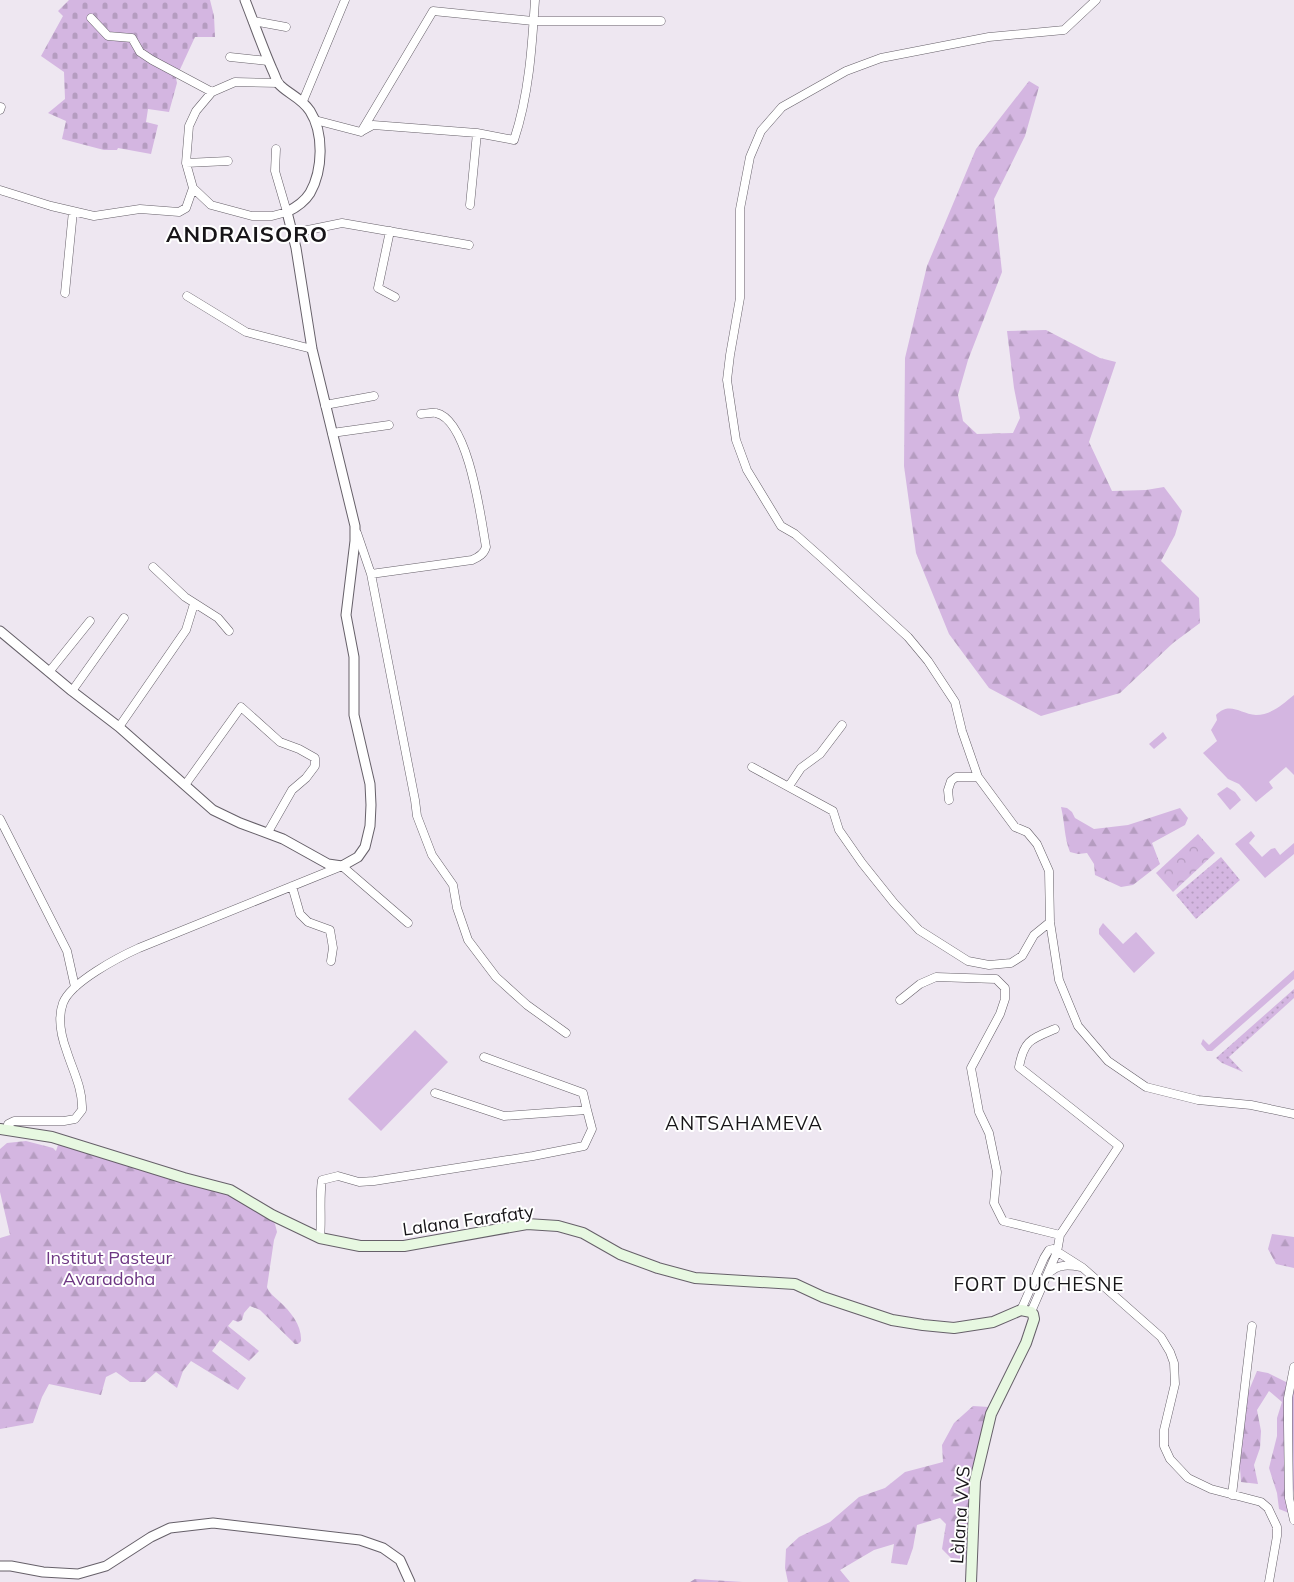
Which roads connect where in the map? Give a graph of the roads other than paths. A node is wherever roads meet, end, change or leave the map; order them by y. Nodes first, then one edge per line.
1 (245, 0) edge
2 (535, 0) edge
3 (1096, 0) edge
4 (342, 1) edge
5 (91, 18) dead end
6 (253, 21) junction
7 (533, 21) junction
8 (662, 21) dead end
9 (286, 27) dead end
10 (230, 57) dead end
11 (268, 61) junction
12 (279, 83) junction
13 (212, 92) junction
14 (302, 101) junction
15 (314, 120) junction
16 (361, 132) junction
17 (477, 132) junction
18 (276, 150) dead end
19 (228, 161) dead end
20 (186, 163) junction
21 (193, 188) junction
22 (0, 190) edge
23 (470, 205) dead end
24 (73, 211) junction
25 (286, 212) junction
26 (390, 232) junction
27 (293, 233) junction
28 (469, 245) dead end
29 (65, 294) dead end
30 (187, 296) dead end
31 (395, 297) dead end
32 (312, 349) junction
33 (374, 396) dead end
34 (326, 405) junction
35 (421, 414) dead end
36 (389, 425) dead end
37 (332, 433) junction
38 (355, 526) junction
39 (153, 567) dead end
40 (371, 574) junction
41 (194, 604) junction
42 (124, 618) dead end
43 (90, 621) dead end
44 (0, 631) edge
45 (229, 631) dead end
46 (49, 672) junction
47 (72, 691) junction
48 (842, 726) dead end
49 (119, 727) junction
50 (752, 767) dead end
51 (978, 777) junction
52 (185, 785) junction
53 (789, 786) junction
54 (949, 800) dead end
55 (0, 819) edge
56 (268, 832) junction
57 (342, 866) junction
58 (292, 886) junction
59 (1050, 922) junction
60 (408, 923) dead end
61 (331, 960) dead end
62 (75, 987) junction
63 (900, 1000) dead end
64 (1055, 1029) dead end
65 (566, 1033) dead end
66 (484, 1057) dead end
67 (435, 1093) dead end
68 (587, 1110) junction
69 (1294, 1114) edge
70 (4, 1130) edge
71 (1060, 1236) junction
72 (320, 1238) junction
73 (1057, 1252) junction
74 (1083, 1268) junction
75 (1047, 1274) junction
76 (1026, 1311) junction
77 (1252, 1326) dead end
78 (1294, 1367) edge
79 (1232, 1495) junction
80 (1294, 1520) edge
81 (0, 1566) edge
82 (410, 1582) edge
83 (971, 1582) edge
84 (1269, 1582) edge

1 - 6 street
2 - 7 street
3 - 51 street
4 - 14 street
5 - 13 street
6 - 9 street
6 - 11 street
7 - 8 street
7 - 16 street
7 - 17 street
10 - 11 street
11 - 12 street
12 - 13 street
12 - 14 street
13 - 20 street
14 - 15 street
15 - 16 street
15 - 25 street
16 - 17 street
17 - 23 street
18 - 25 street
19 - 20 street
20 - 21 street
21 - 24 street
21 - 25 street
22 - 24 street
24 - 29 street
25 - 27 street
26 - 27 street
26 - 28 street
26 - 31 street
27 - 32 street
30 - 32 street
32 - 34 street
33 - 34 street
34 - 37 street
35 - 40 street
36 - 37 street
37 - 38 street
38 - 40 street
38 - 57 street
39 - 41 street
40 - 65 street
41 - 45 street
41 - 49 street
42 - 47 street
43 - 46 street
44 - 46 street
46 - 47 street
47 - 49 street
48 - 53 street
49 - 52 street
50 - 53 street
51 - 54 street
51 - 59 street
52 - 56 street
52 - 56 street
53 - 59 street
55 - 62 street
56 - 57 street
57 - 58 street
57 - 60 street
58 - 61 street
58 - 62 street
59 - 69 street
62 - 70 street
63 - 71 street
64 - 71 street
66 - 68 street
67 - 68 street
68 - 72 street
70 - 72 main road, Lalana Farafaty
71 - 73 street
72 - 76 main road, Lalana Farafaty
73 - 74 street
73 - 75 street
73 - 76 street
74 - 75 street
74 - 79 street
75 - 76 street
76 - 83 main road, Làlana VVS
77 - 79 street
78 - 80 street
79 - 84 street
81 - 82 street

